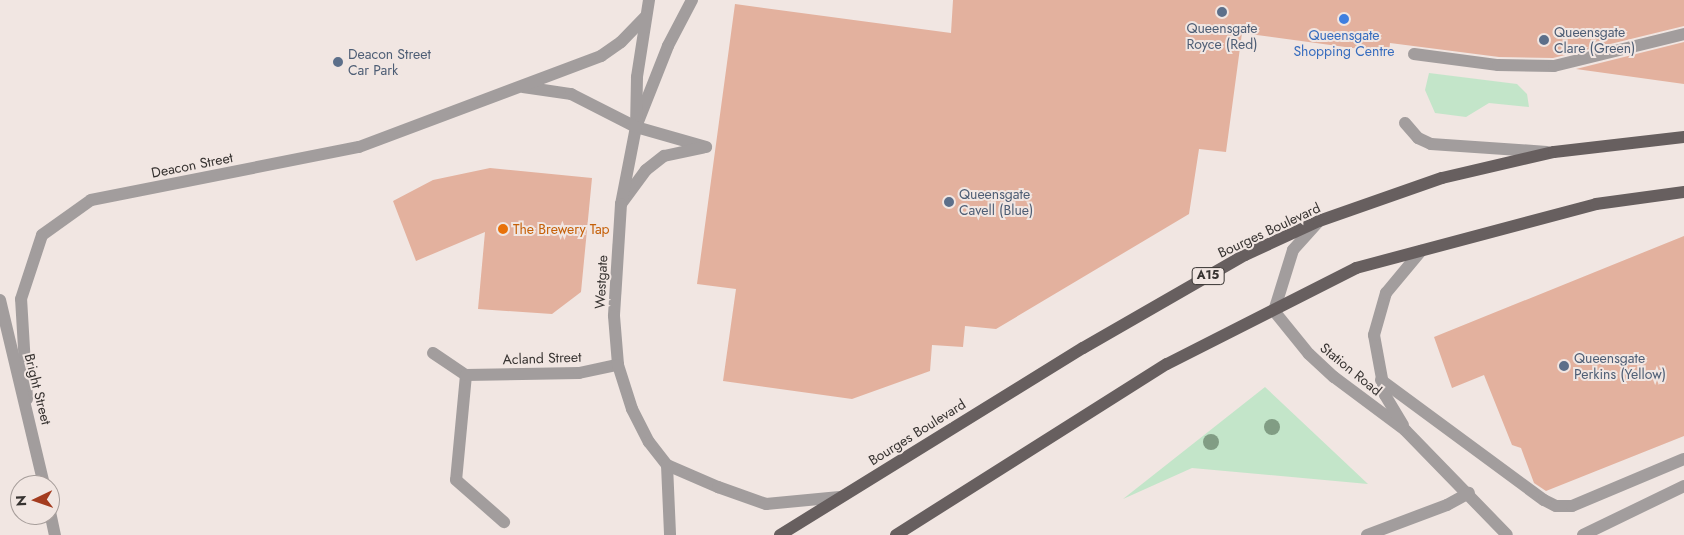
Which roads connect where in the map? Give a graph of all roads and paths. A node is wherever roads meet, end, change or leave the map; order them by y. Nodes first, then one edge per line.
1 (649, 0) edge
2 (692, 0) edge
3 (646, 16) junction
4 (1684, 34) edge
5 (1414, 54) dead end
6 (523, 87) junction
7 (1405, 123) dead end
8 (636, 127) junction
9 (1684, 137) edge
10 (1554, 152) junction
11 (1684, 192) edge
12 (621, 204) junction
13 (1319, 221) junction
14 (1421, 251) junction
15 (0, 300) edge
16 (1274, 311) junction
17 (433, 353) dead end
18 (618, 365) junction
19 (466, 375) junction
20 (1381, 380) junction
21 (28, 408) junction
22 (1406, 430) junction
23 (1684, 459) edge
24 (667, 465) junction
25 (42, 475) edge
26 (1684, 486) edge
27 (1469, 493) junction
28 (840, 497) junction
29 (504, 522) dead end
30 (1374, 534) edge
31 (670, 535) edge
32 (780, 535) edge
33 (896, 535) edge
34 (1507, 535) edge
35 (1583, 535) edge

1 - 3 street, Westgate
2 - 8 street
3 - 6 street, Deacon Street
3 - 8 street, Westgate
4 - 5 street
6 - 8 street, Deacon Street
6 - 21 street, Deacon Street
7 - 10 street
8 - 12 street, Westgate
8 - 12 street, Deacon Street
9 - 10 main road, Bourges Boulevard / A15
10 - 13 main road, Bourges Boulevard / A15
11 - 14 main road
12 - 18 street, Westgate
13 - 16 street
13 - 28 main road, Bourges Boulevard / A15
14 - 16 main road
14 - 20 street, Station Road
15 - 21 street, Bright Street
16 - 22 street, Station Road
16 - 33 main road
17 - 19 street
18 - 19 street, Acland Street
18 - 24 street, Westgate
19 - 29 street
20 - 22 street, Station Road
20 - 23 street
21 - 25 street, Bright Street
22 - 27 street, Station Road
24 - 28 street
24 - 31 street
26 - 35 street
27 - 30 street
27 - 34 street, Station Road
28 - 32 main road, Bourges Boulevard / A15

